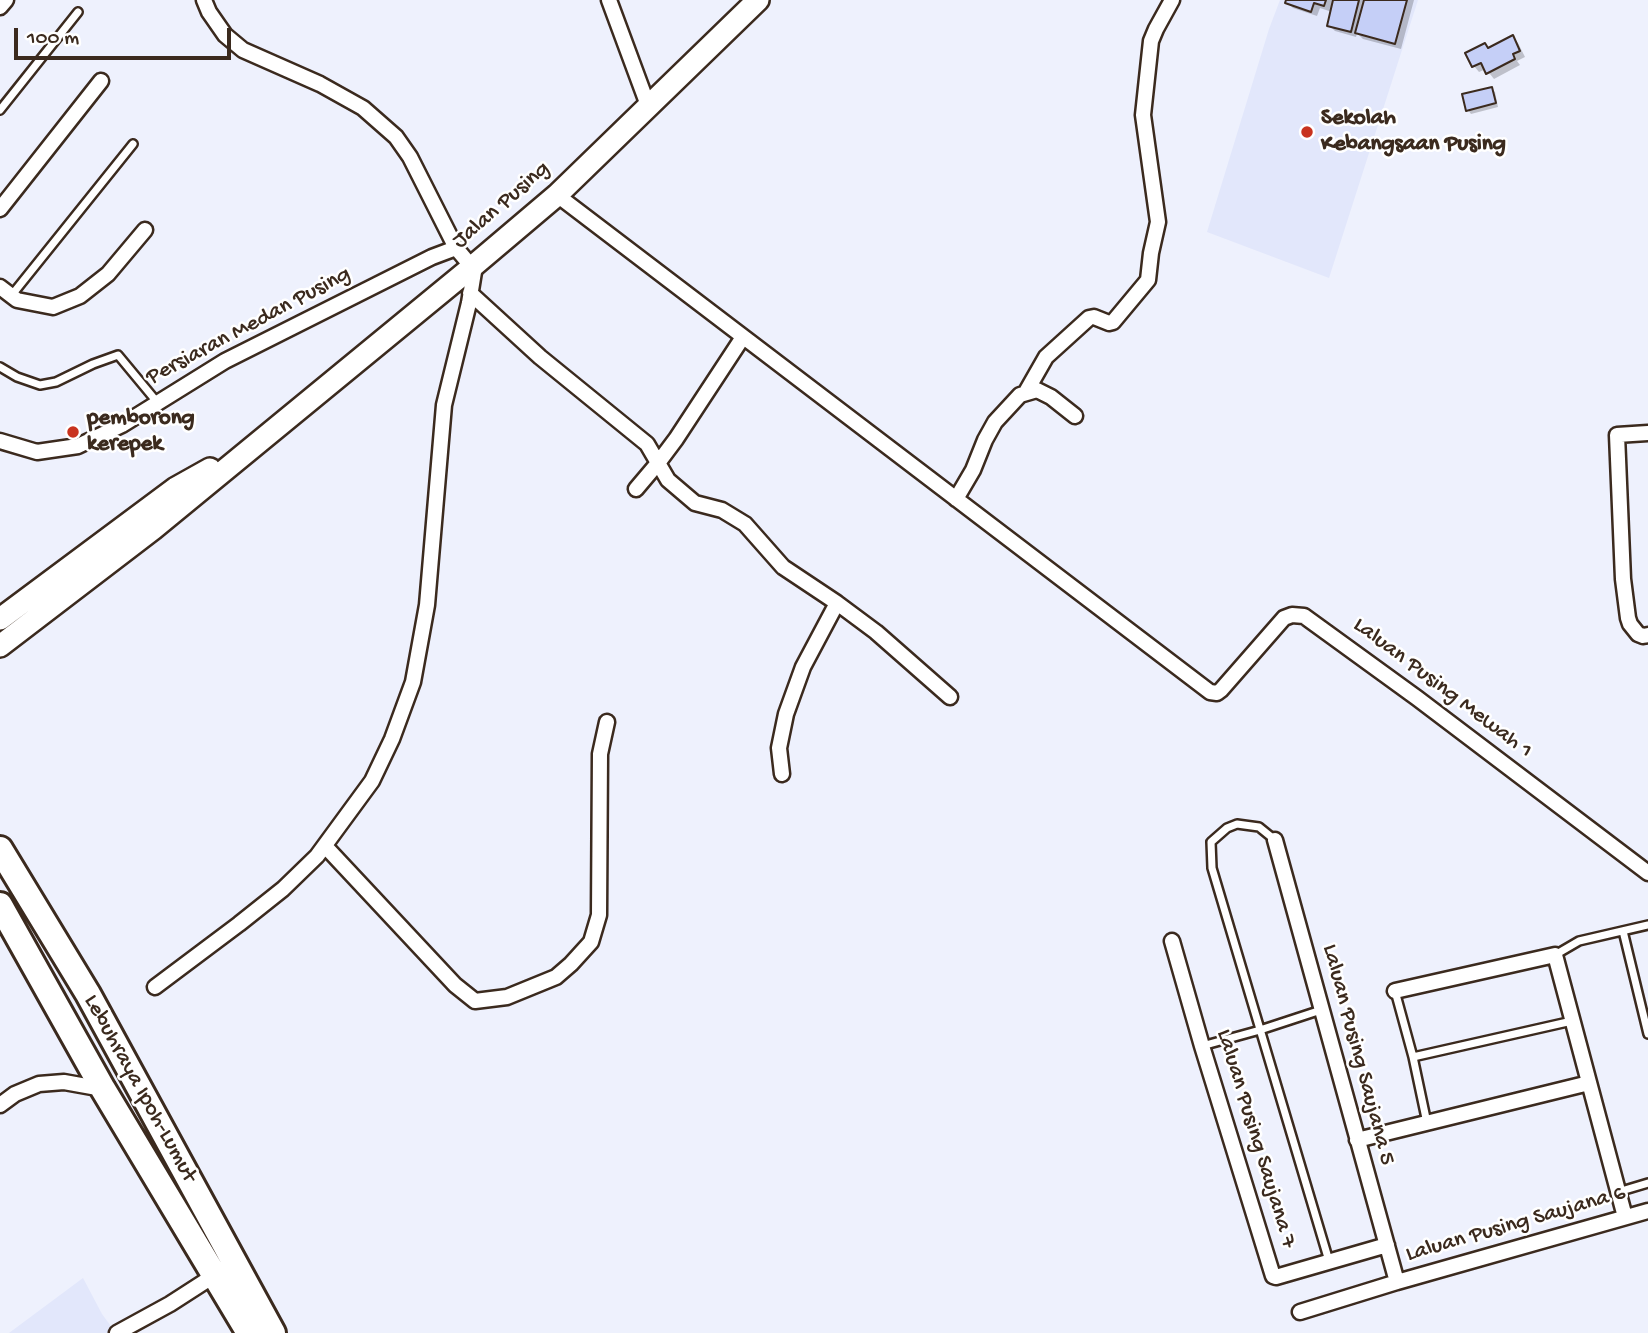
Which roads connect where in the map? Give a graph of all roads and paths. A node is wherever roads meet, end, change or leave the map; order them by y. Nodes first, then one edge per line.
1 (6, 0) edge
2 (204, 0) edge
3 (609, 0) edge
4 (758, 0) edge
5 (1172, 0) edge
6 (0, 7) edge
7 (78, 12) dead end
8 (101, 81) dead end
9 (649, 107) junction
10 (0, 110) edge
11 (134, 144) dead end
12 (557, 195) junction
13 (0, 209) edge
14 (145, 230) dead end
15 (456, 248) junction
16 (472, 267) junction
17 (6, 291) edge
18 (470, 293) junction
19 (743, 337) junction
20 (0, 367) edge
21 (1026, 392) junction
22 (157, 402) junction
23 (1075, 416) dead end
24 (1648, 433) edge
25 (266, 436) junction
26 (0, 441) edge
27 (658, 463) junction
28 (636, 489) dead end
29 (956, 499) junction
30 (837, 603) junction
31 (0, 619) edge
32 (1645, 635) edge
33 (0, 646) edge
34 (950, 697) dead end
35 (607, 722) dead end
36 (782, 774) dead end
37 (1275, 839) joint
38 (325, 846) junction
39 (0, 849) edge
40 (1648, 873) edge
41 (0, 905) edge
42 (1648, 925) edge
43 (1623, 931) junction
44 (1172, 941) dead end
45 (1555, 955) junction
46 (155, 987) dead end
47 (1395, 991) joint
48 (1321, 1010) junction
49 (1573, 1021) junction
50 (1260, 1030) junction
51 (1648, 1034) edge
52 (1202, 1046) junction
53 (1413, 1058) junction
54 (1589, 1083) junction
55 (103, 1089) junction
56 (0, 1105) edge
57 (1427, 1123) junction
58 (1357, 1140) junction
59 (1648, 1184) edge
60 (1618, 1192) junction
61 (1648, 1211) edge
62 (1626, 1217) junction
63 (1387, 1245) junction
64 (1330, 1262) junction
65 (215, 1275) junction
66 (1397, 1282) junction
67 (1300, 1312) dead end
68 (117, 1333) edge
69 (249, 1333) edge
70 (273, 1333) edge

1 - 6 street
2 - 15 street
3 - 9 street
4 - 9 main road, Jalan Pusing
5 - 21 street
7 - 10 lane
8 - 13 street
9 - 12 main road, Jalan Pusing
11 - 17 lane
12 - 16 main road, Jalan Pusing
12 - 19 street
14 - 17 street
15 - 16 street
15 - 22 street, Persiaran Medan Pusing
16 - 18 street
16 - 25 main road, Jalan Pusing
18 - 27 street
18 - 38 street
19 - 27 street
19 - 29 street
20 - 22 lane
21 - 23 street
21 - 29 street
22 - 26 street, Persiaran Medan Pusing
24 - 32 street
25 - 31 main road, Jalan Pusing
25 - 33 main road, Jalan Pusing
27 - 28 street
27 - 30 street
29 - 40 street, Laluan Pusing Mewah 1
30 - 34 street
30 - 36 street
35 - 38 street
37 - 48 street, Laluan Pusing Saujana 5
37 - 50 lane
38 - 46 street
39 - 70 highway, Lebuhraya Ipoh-Lumut
41 - 55 highway, Lebuhraya Ipoh-Lumut
42 - 43 lane
43 - 45 lane
43 - 51 lane
44 - 52 street, Laluan Pusing Saujana 7
45 - 47 street
45 - 49 street
47 - 53 lane
48 - 50 lane
48 - 58 street, Laluan Pusing Saujana 5
49 - 53 lane
49 - 54 street
50 - 52 lane
50 - 64 lane
52 - 64 street, Laluan Pusing Saujana 7
53 - 57 lane
54 - 57 street
54 - 60 street
55 - 56 street
55 - 65 highway, Lebuhraya Ipoh-Lumut
57 - 58 street
58 - 63 street, Laluan Pusing Saujana 5
59 - 60 lane
60 - 62 street
61 - 62 street, Laluan Pusing Saujana 6
62 - 66 street, Laluan Pusing Saujana 6
63 - 64 street, Laluan Pusing Saujana 7
63 - 66 street, Laluan Pusing Saujana 5
65 - 68 street
65 - 69 highway, Lebuhraya Ipoh-Lumut
66 - 67 street, Laluan Pusing Saujana 6

